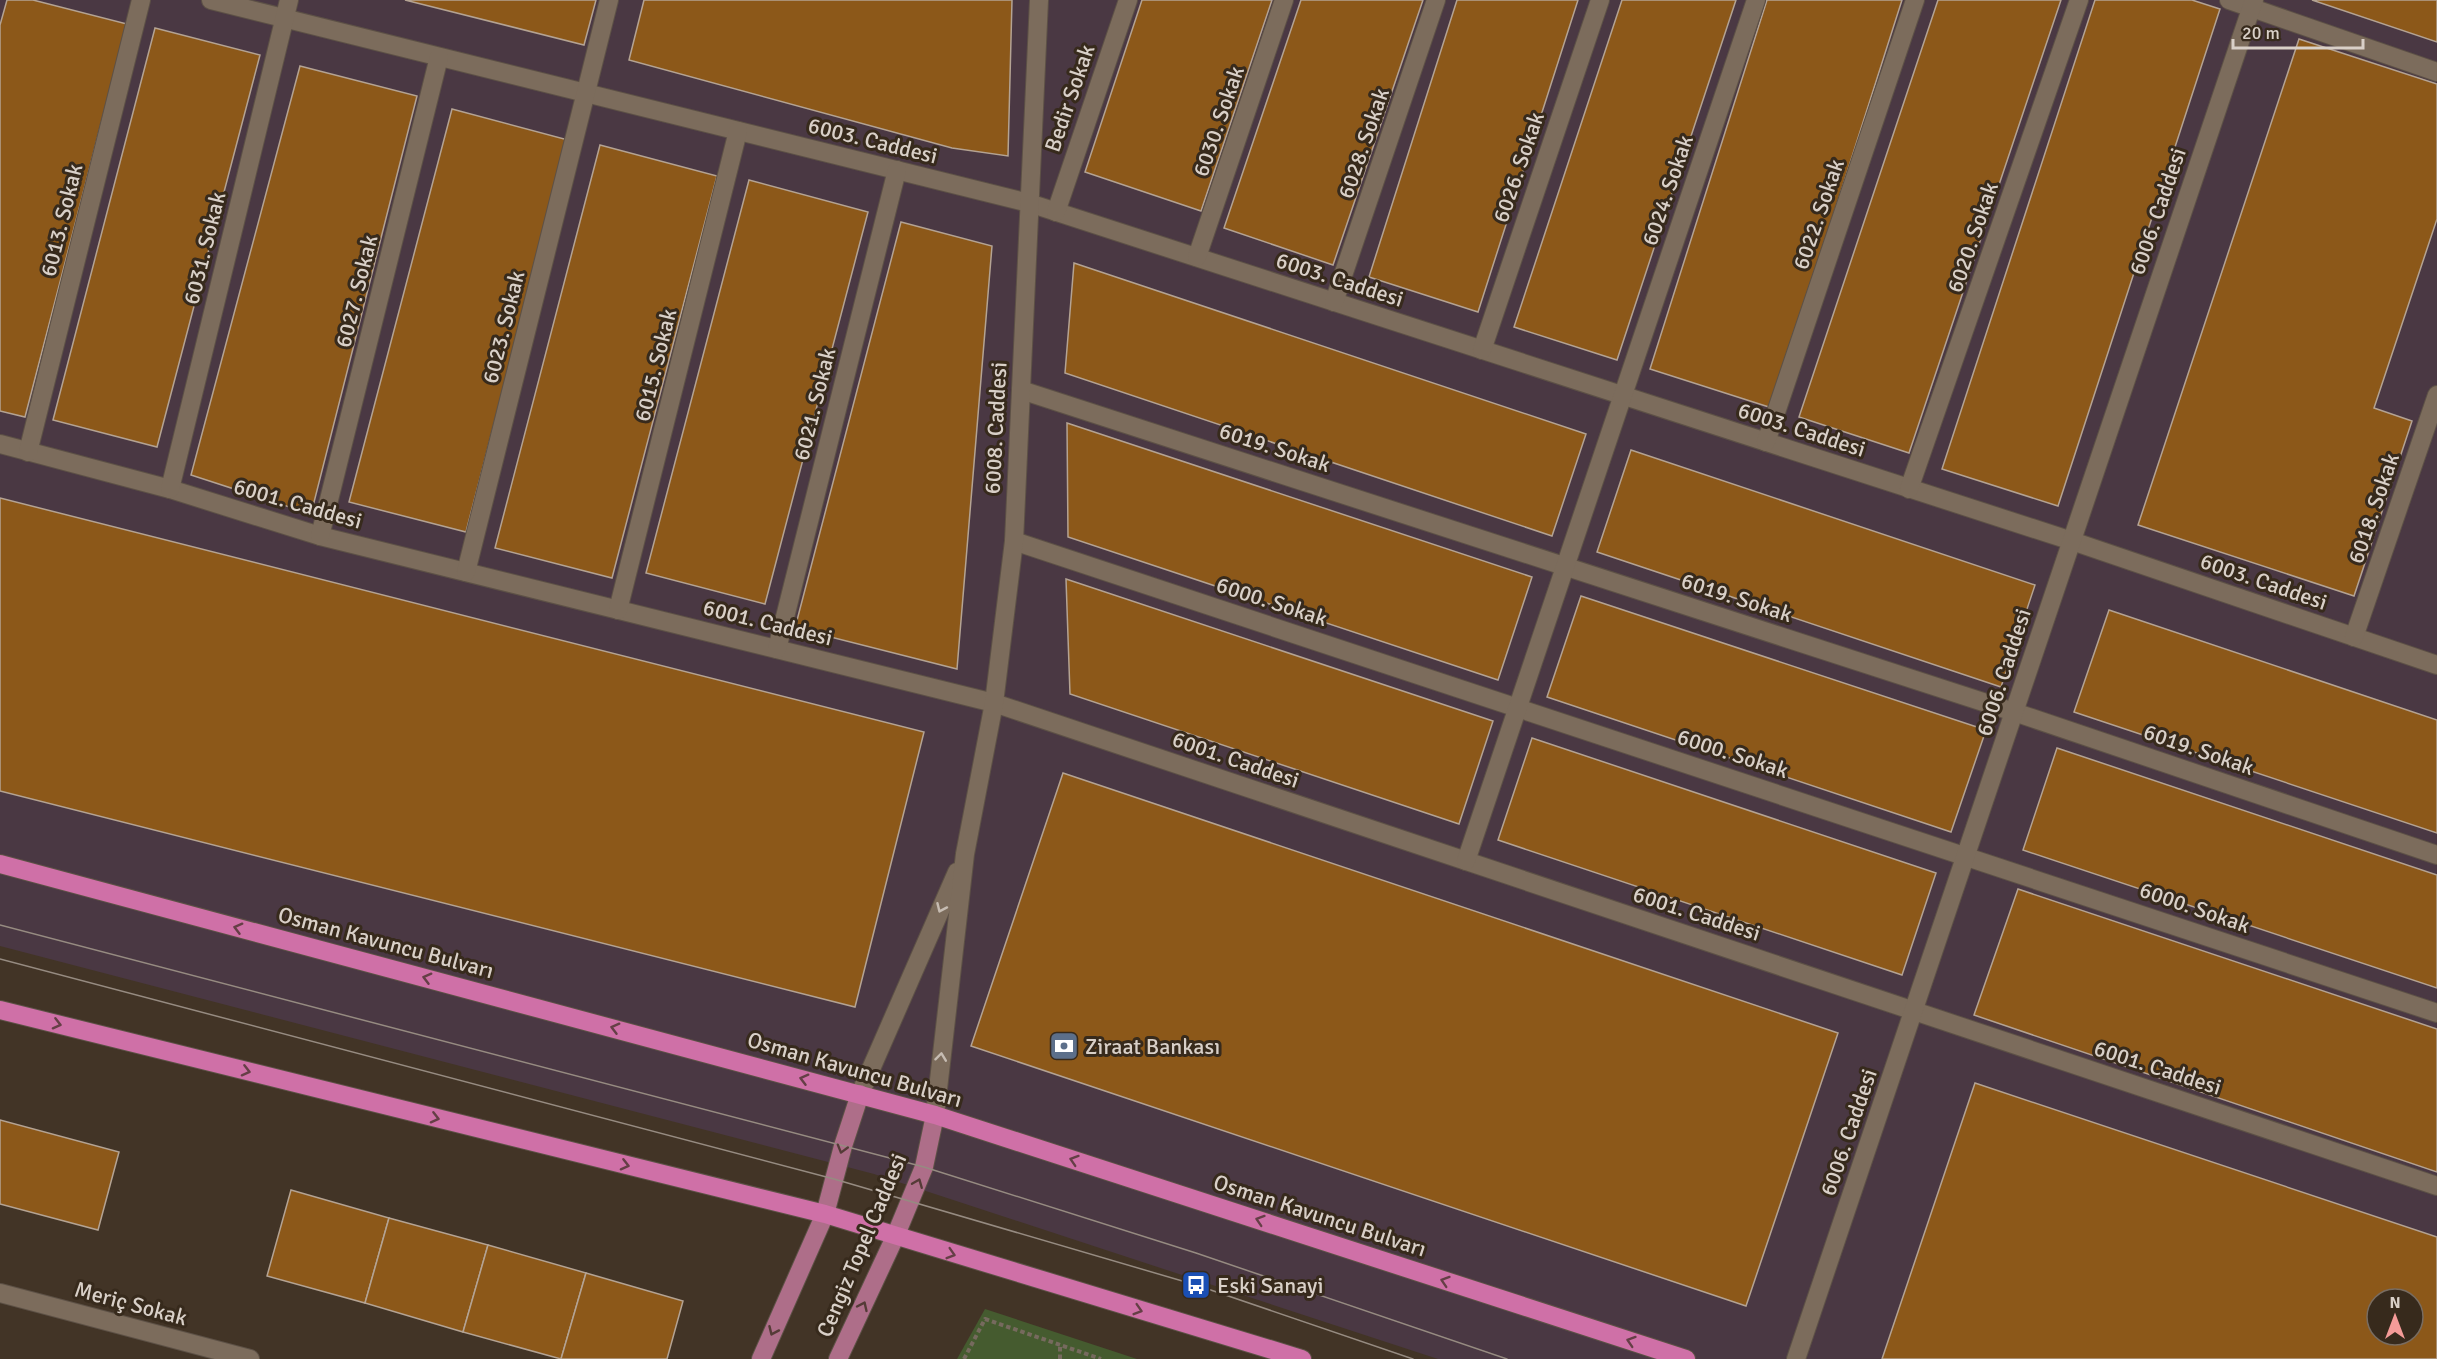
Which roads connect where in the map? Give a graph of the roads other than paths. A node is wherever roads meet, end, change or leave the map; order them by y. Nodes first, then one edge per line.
1 (141, 0) edge
2 (211, 0) edge
3 (289, 0) edge
4 (609, 0) edge
5 (1039, 0) edge
6 (1128, 0) edge
7 (1284, 0) edge
8 (1436, 0) edge
9 (1600, 0) edge
10 (1756, 0) edge
11 (1916, 0) edge
12 (2079, 0) edge
13 (2229, 0) edge
14 (2253, 4) edge
15 (285, 18) junction
16 (439, 57) junction
17 (2437, 72) edge
18 (585, 93) junction
19 (738, 131) junction
20 (897, 170) junction
21 (1029, 203) junction
22 (1056, 212) junction
23 (1197, 257) junction
24 (1335, 302) junction
25 (1482, 350) junction
26 (1021, 390) junction
27 (1623, 396) junction
28 (2437, 396) edge
29 (1766, 442) junction
30 (0, 444) edge
31 (28, 452) junction
32 (170, 489) junction
33 (1910, 489) junction
34 (320, 536) junction
35 (1014, 541) junction
36 (2072, 541) junction
37 (1565, 567) junction
38 (466, 572) junction
39 (618, 610) junction
40 (2354, 637) junction
41 (777, 649) junction
42 (2437, 665) edge
43 (994, 703) junction
44 (1518, 707) junction
45 (2014, 712) junction
46 (965, 854) junction
47 (1967, 855) junction
48 (2437, 855) edge
49 (1466, 861) junction
50 (0, 864) edge
51 (0, 1010) edge
52 (1914, 1011) junction
53 (2437, 1013) edge
54 (860, 1094) junction
55 (935, 1115) junction
56 (2437, 1186) edge
57 (825, 1214) junction
58 (896, 1237) junction
59 (0, 1293) edge
60 (250, 1359) edge
61 (761, 1359) edge
62 (838, 1359) edge
63 (1302, 1359) edge
64 (1686, 1359) edge
65 (1796, 1359) edge

1 - 31 street, 6013. Sokak
2 - 15 street, 6003. Caddesi
3 - 15 street, 6031. Sokak
4 - 18 street, 6023. Sokak
5 - 21 street, 6008. Caddesi
6 - 22 street, Bedir Sokak
7 - 23 street, 6030. Sokak
8 - 24 street, 6028. Sokak
9 - 25 street, 6026. Sokak
10 - 27 street, 6024. Sokak
11 - 29 street, 6022. Sokak
12 - 33 street, 6020. Sokak
13 - 14 street
14 - 17 street
14 - 36 street, 6006. Caddesi
15 - 16 street, 6003. Caddesi
15 - 32 street, 6031. Sokak
16 - 18 street, 6003. Caddesi
16 - 34 street, 6027. Sokak
18 - 19 street, 6003. Caddesi
18 - 38 street, 6023. Sokak
19 - 20 street, 6003. Caddesi
19 - 39 street, 6015. Sokak
20 - 21 street, 6003. Caddesi
20 - 41 street, 6021. Sokak
21 - 22 street, 6003. Caddesi
21 - 26 street, 6008. Caddesi
22 - 23 street, 6003. Caddesi
23 - 24 street, 6003. Caddesi
24 - 25 street, 6003. Caddesi
25 - 27 street, 6003. Caddesi
26 - 35 street, 6008. Caddesi
26 - 37 street, 6019. Sokak
27 - 29 street, 6003. Caddesi
27 - 37 street, 6024. Sokak
28 - 40 street, 6018. Sokak
29 - 33 street, 6003. Caddesi
30 - 31 street, 6001. Caddesi
31 - 32 street, 6001. Caddesi
32 - 34 street, 6001. Caddesi
33 - 36 street, 6003. Caddesi
34 - 38 street, 6001. Caddesi
35 - 43 street, 6008. Caddesi
35 - 44 street, 6000. Sokak
36 - 40 street, 6003. Caddesi
36 - 45 street, 6006. Caddesi
37 - 44 street, 6024. Sokak
37 - 45 street, 6019. Sokak
38 - 39 street, 6001. Caddesi
39 - 41 street, 6001. Caddesi
40 - 42 street, 6003. Caddesi
41 - 43 street, 6001. Caddesi
43 - 46 street, 6008. Caddesi
43 - 49 street, 6001. Caddesi
44 - 47 street, 6000. Sokak
44 - 49 street, 6024. Sokak
45 - 47 street, 6006. Caddesi
45 - 48 street, 6019. Sokak
46 -> 54 street
55 -> 46 street
47 - 52 street, 6006. Caddesi
47 - 53 street, 6000. Sokak
49 - 52 street, 6001. Caddesi
54 -> 50 highway, Osman Kavuncu Bulvarı
51 -> 57 highway
52 - 56 street, 6001. Caddesi
52 - 65 street, 6006. Caddesi
54 - 55 highway, Osman Kavuncu Bulvarı
54 -> 57 main road, Cengiz Topel Caddesi
58 -> 55 main road, Cengiz Topel Caddesi
64 -> 55 highway, Osman Kavuncu Bulvarı
57 - 58 highway
57 -> 61 main road, Cengiz Topel Caddesi
62 -> 58 main road, Cengiz Topel Caddesi
58 -> 63 highway
59 - 60 street, Meriç Sokak

